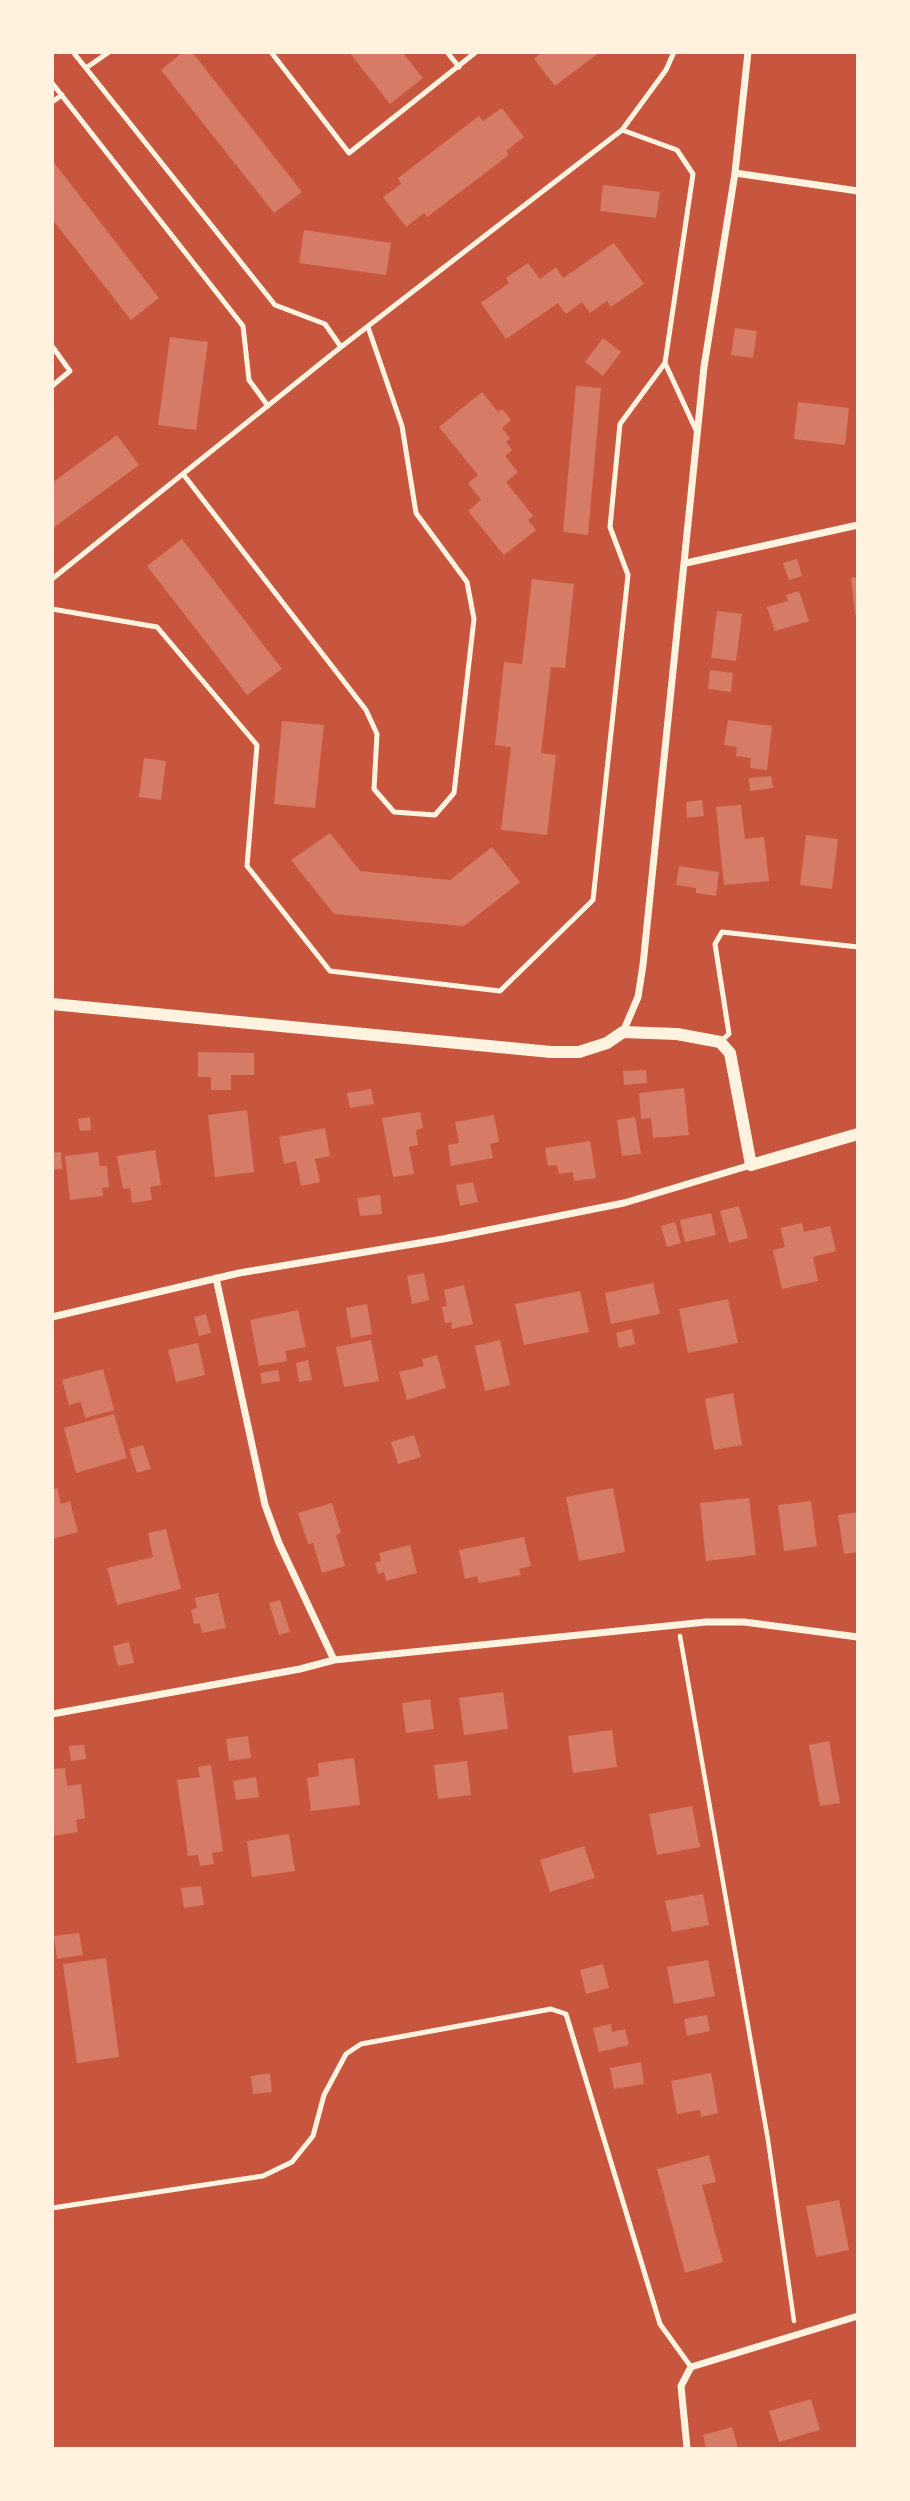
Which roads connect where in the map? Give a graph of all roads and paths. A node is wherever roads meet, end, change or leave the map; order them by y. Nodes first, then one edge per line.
1 (74, 52) edge
2 (109, 52) edge
3 (271, 52) edge
4 (447, 52) edge
5 (476, 52) edge
6 (674, 52) edge
7 (748, 52) edge
8 (458, 67) junction
9 (86, 68) junction
10 (52, 83) edge
11 (62, 95) junction
12 (52, 103) edge
13 (622, 130) junction
14 (735, 173) junction
15 (858, 191) edge
16 (368, 327) junction
17 (52, 346) edge
18 (341, 347) junction
19 (665, 363) junction
20 (52, 386) edge
21 (268, 406) junction
22 (698, 434) junction
23 (183, 474) junction
24 (858, 524) edge
25 (686, 563) junction
26 (52, 579) edge
27 (52, 609) edge
28 (858, 947) edge
29 (52, 1004) edge
30 (623, 1032) junction
31 (720, 1042) junction
32 (858, 1134) edge
33 (751, 1165) junction
34 (216, 1278) junction
35 (52, 1317) edge
36 (678, 1625) junction
37 (858, 1637) edge
38 (334, 1660) junction
39 (52, 1714) edge
40 (52, 2208) edge
41 (858, 2316) edge
42 (796, 2334) junction
43 (691, 2367) junction
44 (687, 2448) edge

1 - 9 lane
2 - 9 lane
3 - 8 lane
4 - 8 lane
5 - 8 lane
6 - 13 lane
7 - 14 street
9 - 18 lane
10 - 11 lane
11 - 12 lane
11 - 21 lane
13 - 16 lane
13 - 19 lane
14 - 15 street
14 - 22 street
16 - 18 lane
16 - 23 lane
17 - 20 lane
18 - 21 lane
19 - 22 lane
19 - 27 lane
21 - 23 lane
22 - 25 street
23 - 26 lane
24 - 25 street
25 - 30 street
28 - 31 lane
29 - 30 street
30 - 31 street
31 - 33 street
32 - 33 street
33 - 34 street
34 - 35 street
34 - 38 street
36 - 37 street
36 - 38 street
36 - 42 path
38 - 39 street
40 - 43 lane
41 - 42 street
42 - 43 street
43 - 44 street

